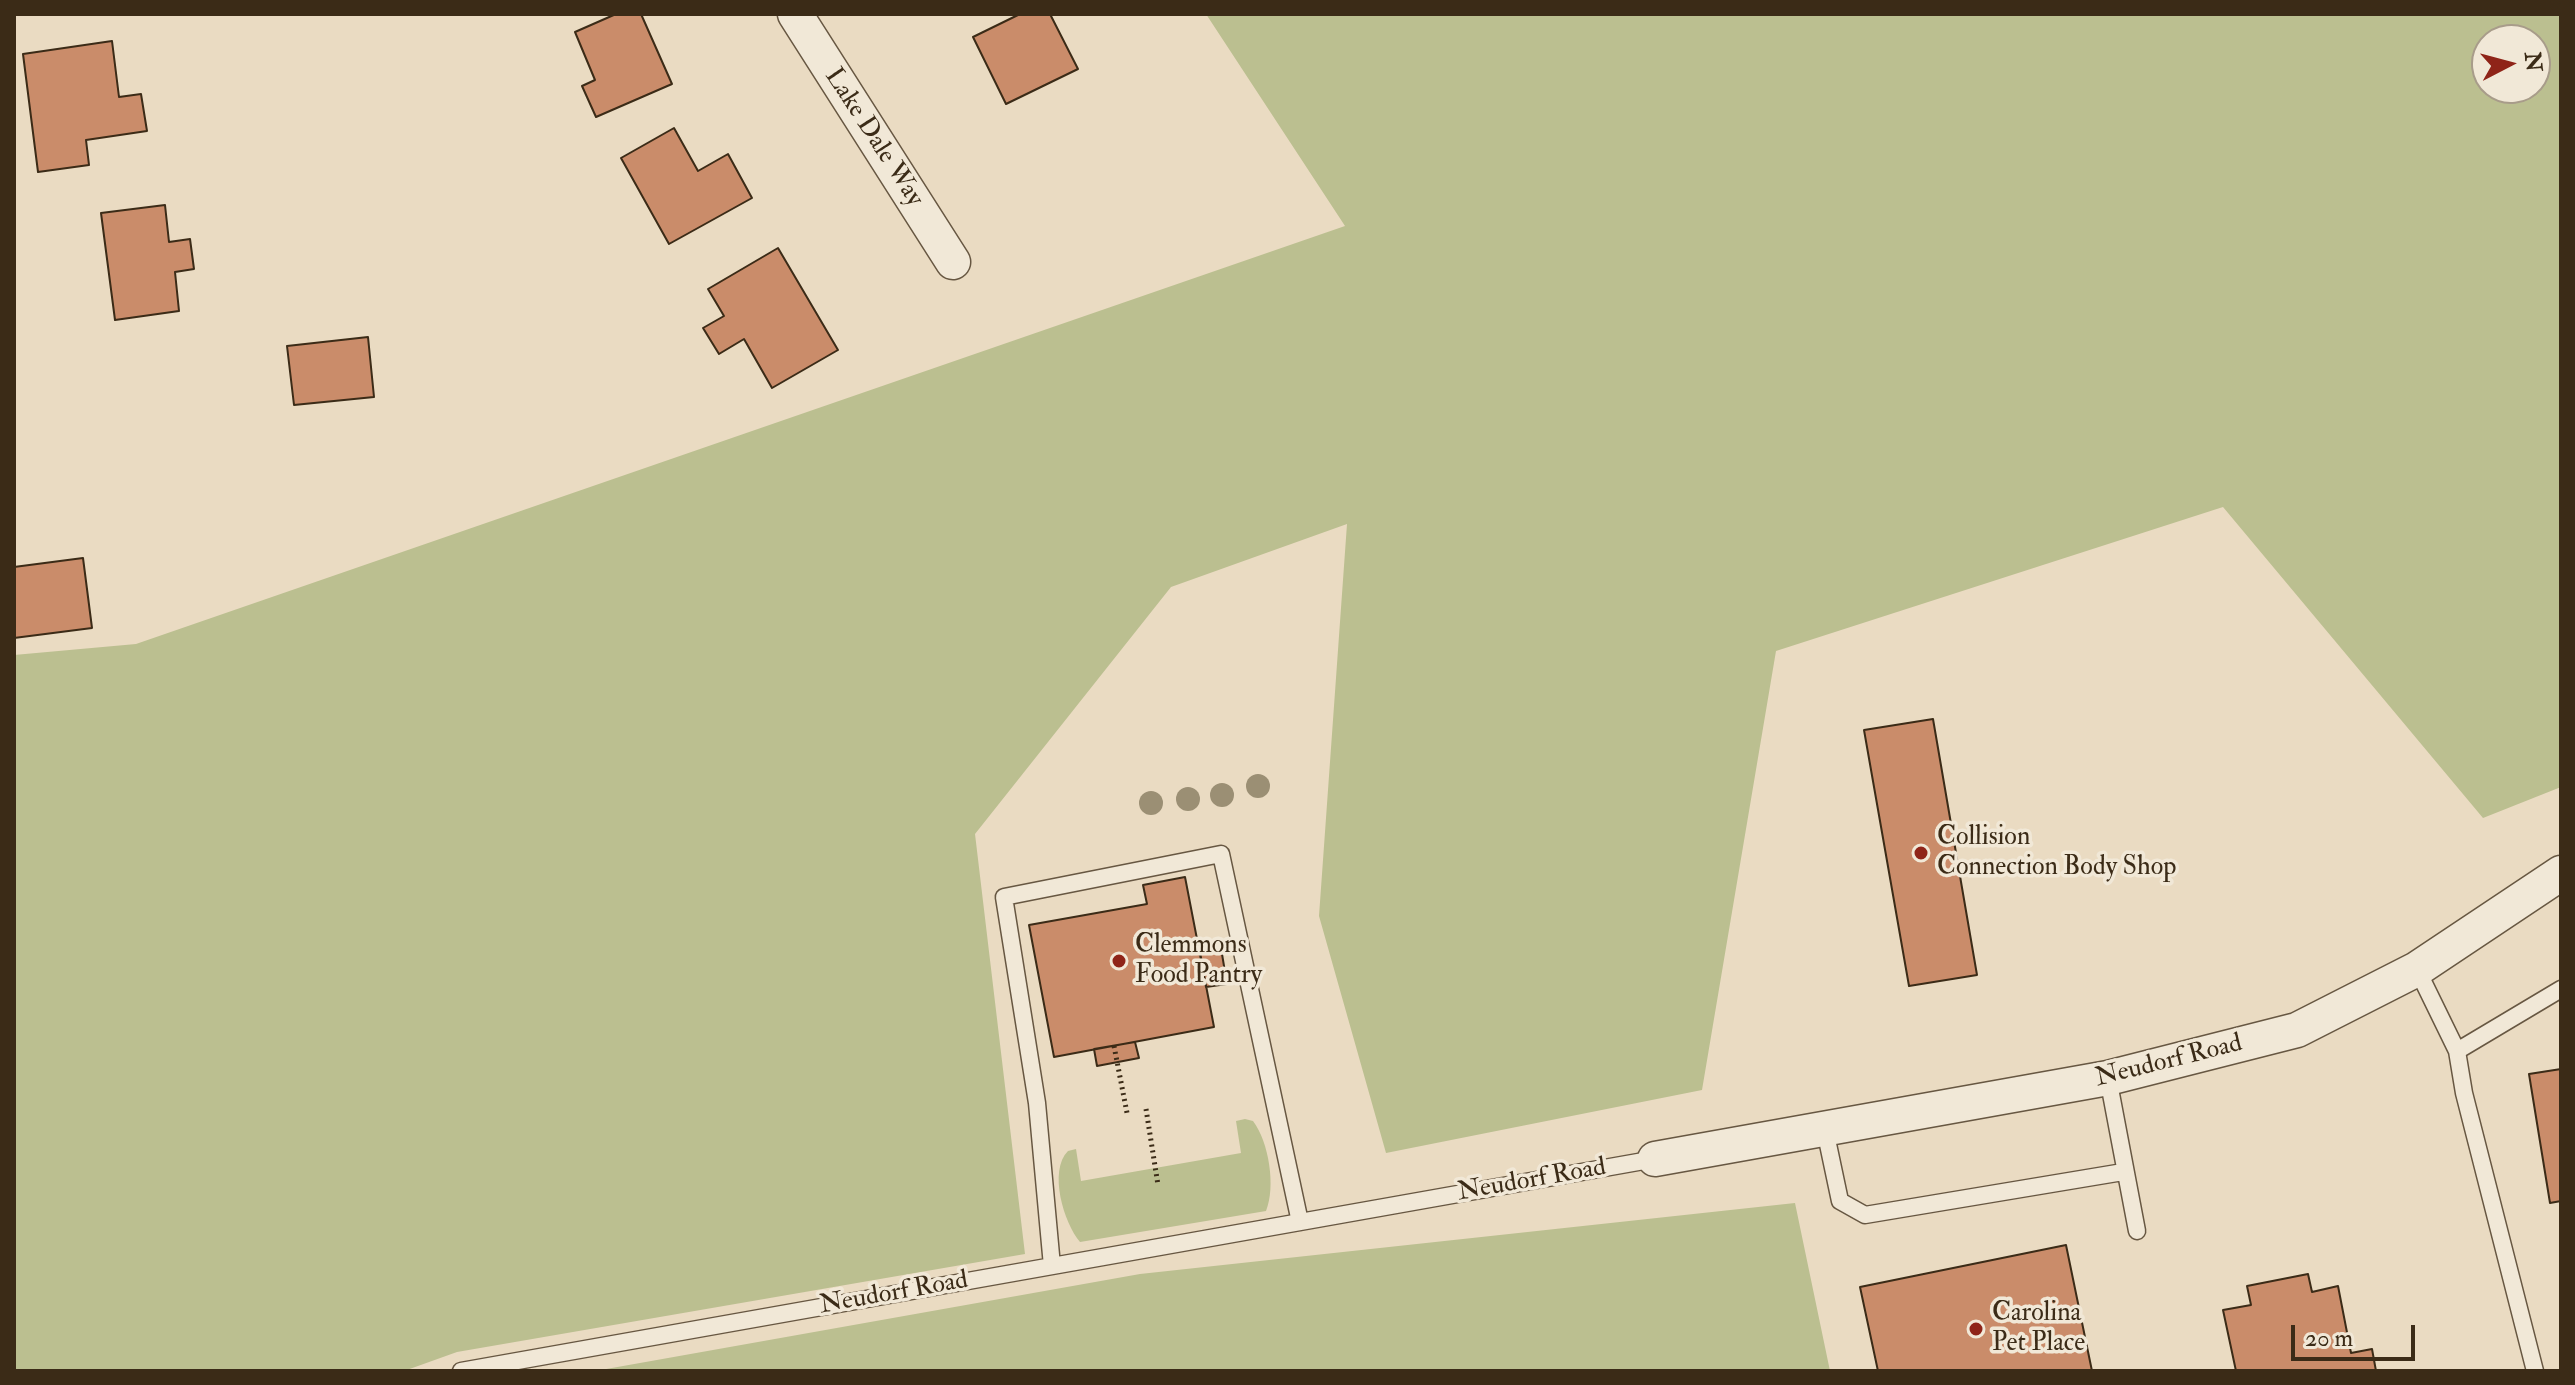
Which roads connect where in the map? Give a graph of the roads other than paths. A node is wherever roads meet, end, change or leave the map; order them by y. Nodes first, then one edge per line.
1 (795, 14) edge
2 (953, 262) dead end
3 (2561, 873) edge
4 (2417, 969) junction
5 (2561, 989) edge
6 (2457, 1051) junction
7 (2108, 1078) junction
8 (1825, 1130) junction
9 (1655, 1159) joint
10 (2123, 1172) junction
11 (1300, 1222) junction
12 (2137, 1231) dead end
13 (1052, 1266) junction
14 (461, 1371) edge
15 (2535, 1371) edge

1 - 2 street, Lake Dale Way
3 - 4 street, Neudorf Road
4 - 6 lane
4 - 7 street, Neudorf Road
5 - 6 lane
6 - 15 lane
7 - 8 street, Neudorf Road
7 - 10 lane
8 - 9 street, Neudorf Road
8 - 10 lane
9 - 11 lane, Neudorf Road
10 - 12 lane
11 - 13 lane, Neudorf Road
11 - 13 lane
13 - 14 lane, Neudorf Road

